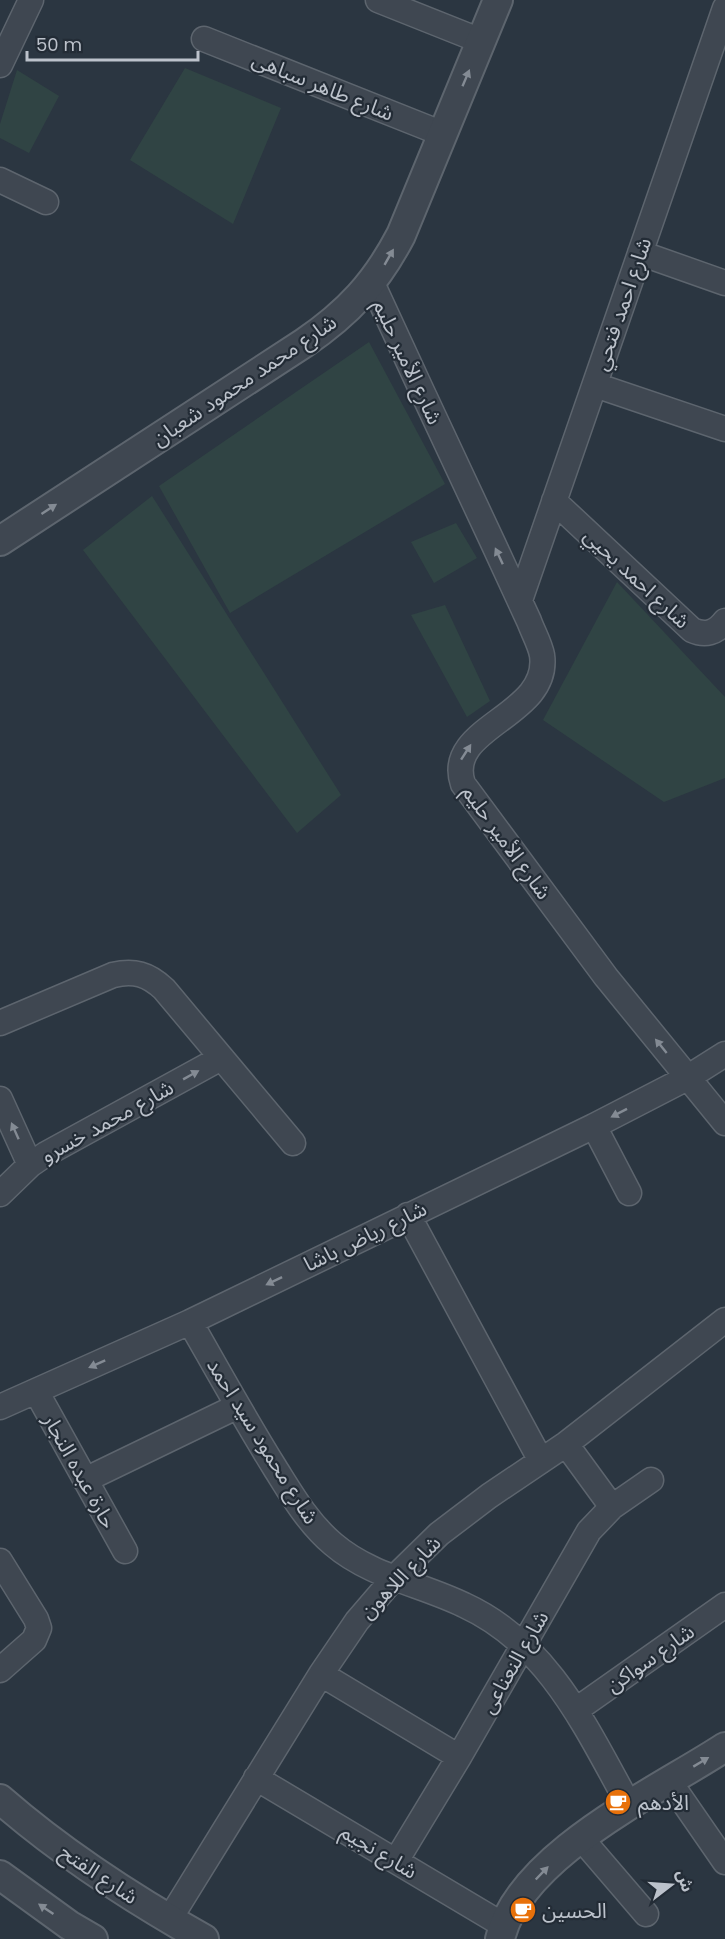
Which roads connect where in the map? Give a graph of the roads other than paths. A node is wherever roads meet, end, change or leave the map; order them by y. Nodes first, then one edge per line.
1 (31, 0) edge
2 (378, 0) edge
3 (498, 0) edge
4 (725, 8) edge
5 (204, 39) dead end
6 (481, 41) junction
7 (0, 65) edge
8 (442, 134) junction
9 (0, 180) edge
10 (46, 202) dead end
11 (640, 253) junction
12 (372, 283) junction
13 (725, 283) edge
14 (595, 385) junction
15 (725, 429) edge
16 (554, 501) junction
17 (3, 533) edge
18 (520, 600) junction
19 (725, 621) edge
20 (0, 1023) edge
21 (725, 1054) edge
22 (221, 1058) junction
23 (687, 1078) junction
24 (0, 1099) edge
25 (725, 1123) edge
26 (594, 1126) junction
27 (293, 1143) dead end
28 (30, 1164) junction
29 (629, 1193) dead end
30 (0, 1194) edge
31 (408, 1215) junction
32 (725, 1320) edge
33 (190, 1323) junction
34 (36, 1391) junction
35 (238, 1406) junction
36 (0, 1407) edge
37 (566, 1444) junction
38 (541, 1461) junction
39 (85, 1480) junction
40 (651, 1480) dead end
41 (612, 1507) junction
42 (125, 1551) dead end
43 (0, 1561) edge
44 (394, 1578) junction
45 (725, 1605) edge
46 (524, 1645) junction
47 (0, 1670) edge
48 (321, 1674) junction
49 (576, 1710) junction
50 (725, 1747) edge
51 (459, 1757) junction
52 (256, 1778) junction
53 (669, 1781) junction
54 (0, 1799) edge
55 (629, 1804) junction
56 (580, 1837) junction
57 (396, 1861) junction
58 (725, 1862) edge
59 (0, 1875) edge
60 (646, 1914) dead end
61 (169, 1920) junction
62 (501, 1932) edge
63 (93, 1939) edge
64 (204, 1939) edge

1 - 7 street
2 - 6 street
3 - 6 street, شارع محمد محمود شعبان
4 - 11 street, شارع احمد فتحي
5 - 8 street, شارع طاهر سباهى
8 -> 6 street, شارع محمد محمود شعبان
12 -> 8 street, شارع محمد محمود شعبان
9 - 10 street
11 - 13 street
11 - 14 street, شارع احمد فتحي
17 -> 12 street, شارع محمد محمود شعبان
18 -> 12 street, شارع الأمير حليم
14 - 15 street
14 - 16 street, شارع احمد فتحي
16 - 18 street, شارع احمد فتحي
16 - 19 street, شارع احمد يحيي
23 -> 18 street, شارع الأمير حليم
20 - 22 street
21 - 23 street, شارع رياض باشا
22 - 27 street
28 -> 22 street, شارع محمد خسرو
23 - 25 street, شارع الأمير حليم
23 -> 26 street, شارع رياض باشا
28 -> 24 street
26 - 29 street
26 - 31 street, شارع رياض باشا
28 - 30 street, شارع محمد خسرو
31 -> 33 street, شارع رياض باشا
31 - 38 street
32 - 37 street, شارع اللاهون
33 -> 34 street, شارع رياض باشا
33 - 35 street, شارع محمود سيد احمد
34 - 36 street, شارع رياض باشا
34 - 39 street, حارة عبده النجار
35 - 39 street
35 - 44 street, شارع محمود سيد احمد
37 - 38 street, شارع اللاهون
37 - 41 street
38 - 44 street, شارع اللاهون
39 - 42 street, حارة عبده النجار
40 - 41 street, شارع النعناعى
41 - 46 street, شارع النعناعى
43 - 47 street
44 - 46 street, شارع محمود سيد احمد
44 - 48 street, شارع اللاهون
45 - 49 street, شارع سواكن
46 - 49 street, شارع محمود سيد احمد
46 - 51 street, شارع النعناعى
48 - 51 street
48 - 52 street, شارع اللاهون
49 - 55 street, شارع محمود سيد احمد
53 -> 50 street
51 - 57 street, شارع النعناعى
52 - 57 street, شارع نجيم
52 - 61 street, شارع اللاهون
53 - 55 street
53 - 58 street
54 - 61 street, شارع الفتح
55 - 56 street
56 - 60 street
62 -> 56 street
57 - 62 street, شارع نجيم
63 -> 59 street
61 - 64 street, شارع الفتح

